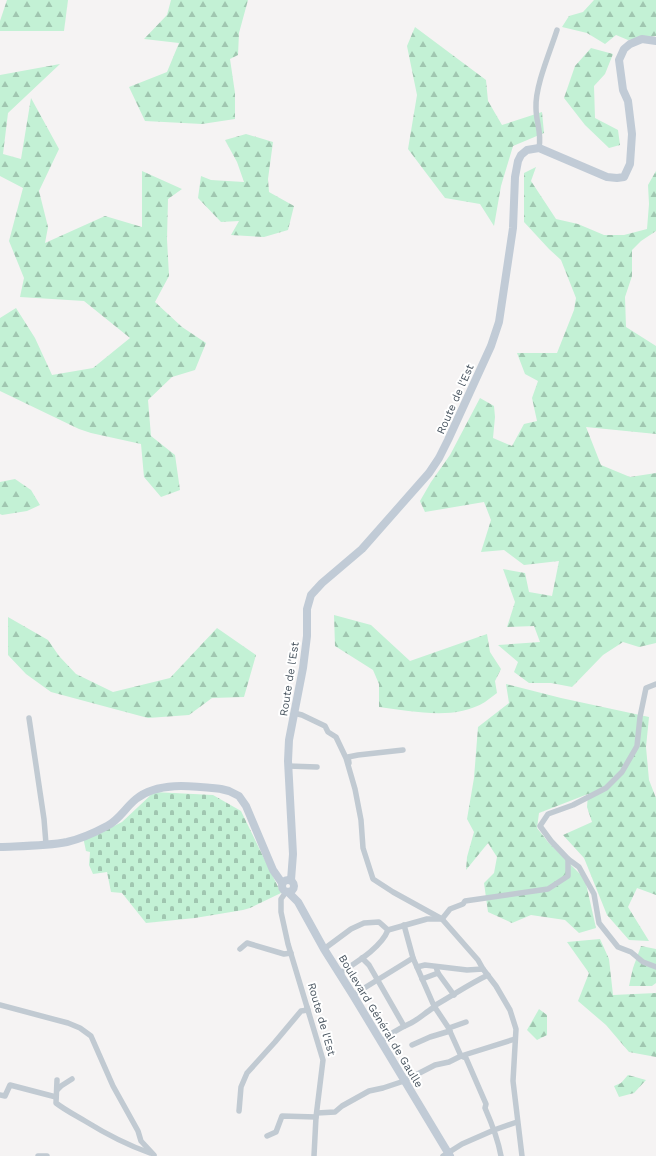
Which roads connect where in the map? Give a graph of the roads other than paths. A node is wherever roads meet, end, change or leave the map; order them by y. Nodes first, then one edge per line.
1 (557, 30) dead end
2 (656, 41) edge
3 (539, 148) junction
4 (656, 684) edge
5 (294, 714) junction
6 (29, 718) dead end
7 (403, 750) dead end
8 (288, 766) junction
9 (317, 767) dead end
10 (350, 767) junction
11 (46, 844) junction
12 (0, 847) edge
13 (568, 859) junction
14 (289, 887) junction
15 (442, 919) junction
16 (404, 925) junction
17 (388, 930) junction
18 (324, 948) junction
19 (240, 949) dead end
20 (291, 953) junction
21 (362, 958) junction
22 (413, 958) junction
23 (417, 967) junction
24 (436, 967) junction
25 (656, 967) edge
26 (483, 969) junction
27 (340, 973) junction
28 (438, 973) junction
29 (488, 975) junction
30 (422, 979) junction
31 (377, 980) junction
32 (353, 995) junction
33 (454, 995) junction
34 (306, 1001) junction
35 (0, 1005) edge
36 (434, 1006) junction
37 (466, 1022) dead end
38 (404, 1026) junction
39 (449, 1030) junction
40 (515, 1039) junction
41 (381, 1042) junction
42 (412, 1045) dead end
43 (461, 1056) junction
44 (72, 1079) dead end
45 (57, 1080) dead end
46 (404, 1081) junction
47 (57, 1090) junction
48 (0, 1095) edge
49 (56, 1098) junction
50 (239, 1111) dead end
51 (317, 1115) junction
52 (517, 1122) junction
53 (494, 1130) junction
54 (267, 1136) dead end
55 (447, 1155) edge
56 (38, 1156) edge
57 (47, 1156) edge
58 (154, 1156) edge
59 (314, 1156) edge
60 (501, 1156) edge
61 (522, 1156) edge

1 - 3 street
2 - 3 main road
3 - 5 main road, Route de l'Est
4 - 13 street
5 - 8 main road, Route de l'Est
5 - 10 street
6 - 11 street
7 - 10 street
8 - 9 street
8 - 14 main road, Route de l'Est
10 - 15 street
11 - 12 main road
11 - 14 main road
13 - 15 street
13 - 25 street
14 - 18 main road, Boulevard Général de Gaulle
14 - 20 street, Route de l'Est
15 - 16 street
15 - 26 street
16 - 17 street
16 - 22 street
17 - 18 street
17 - 21 street
18 - 27 main road, Boulevard Général de Gaulle
19 - 20 street
20 - 34 street, Route de l'Est
21 - 27 street
21 - 31 street
22 - 23 street
22 - 31 street
23 - 24 street
23 - 30 street
24 - 26 street
24 - 28 street
26 - 29 street
27 - 32 main road, Boulevard Général de Gaulle
28 - 30 street
28 - 33 street
29 - 33 street
29 - 40 street
30 - 36 street
31 - 32 street
31 - 38 street
32 - 41 main road, Boulevard Général de Gaulle
33 - 36 street
34 - 50 street
34 - 51 street, Route de l'Est
35 - 58 street
36 - 38 street
36 - 39 street
37 - 39 street
38 - 41 street
39 - 42 street
39 - 43 street
40 - 43 street
40 - 52 street
41 - 46 main road, Boulevard Général de Gaulle
43 - 46 street
43 - 53 street
44 - 47 street
45 - 47 street
46 - 51 street
46 - 55 main road, Boulevard Général de Gaulle
47 - 49 street
48 - 49 street
49 - 58 street
51 - 54 street
51 - 59 street, Route de l'Est
52 - 53 street
52 - 61 street
53 - 55 street
53 - 60 street
56 - 57 street

